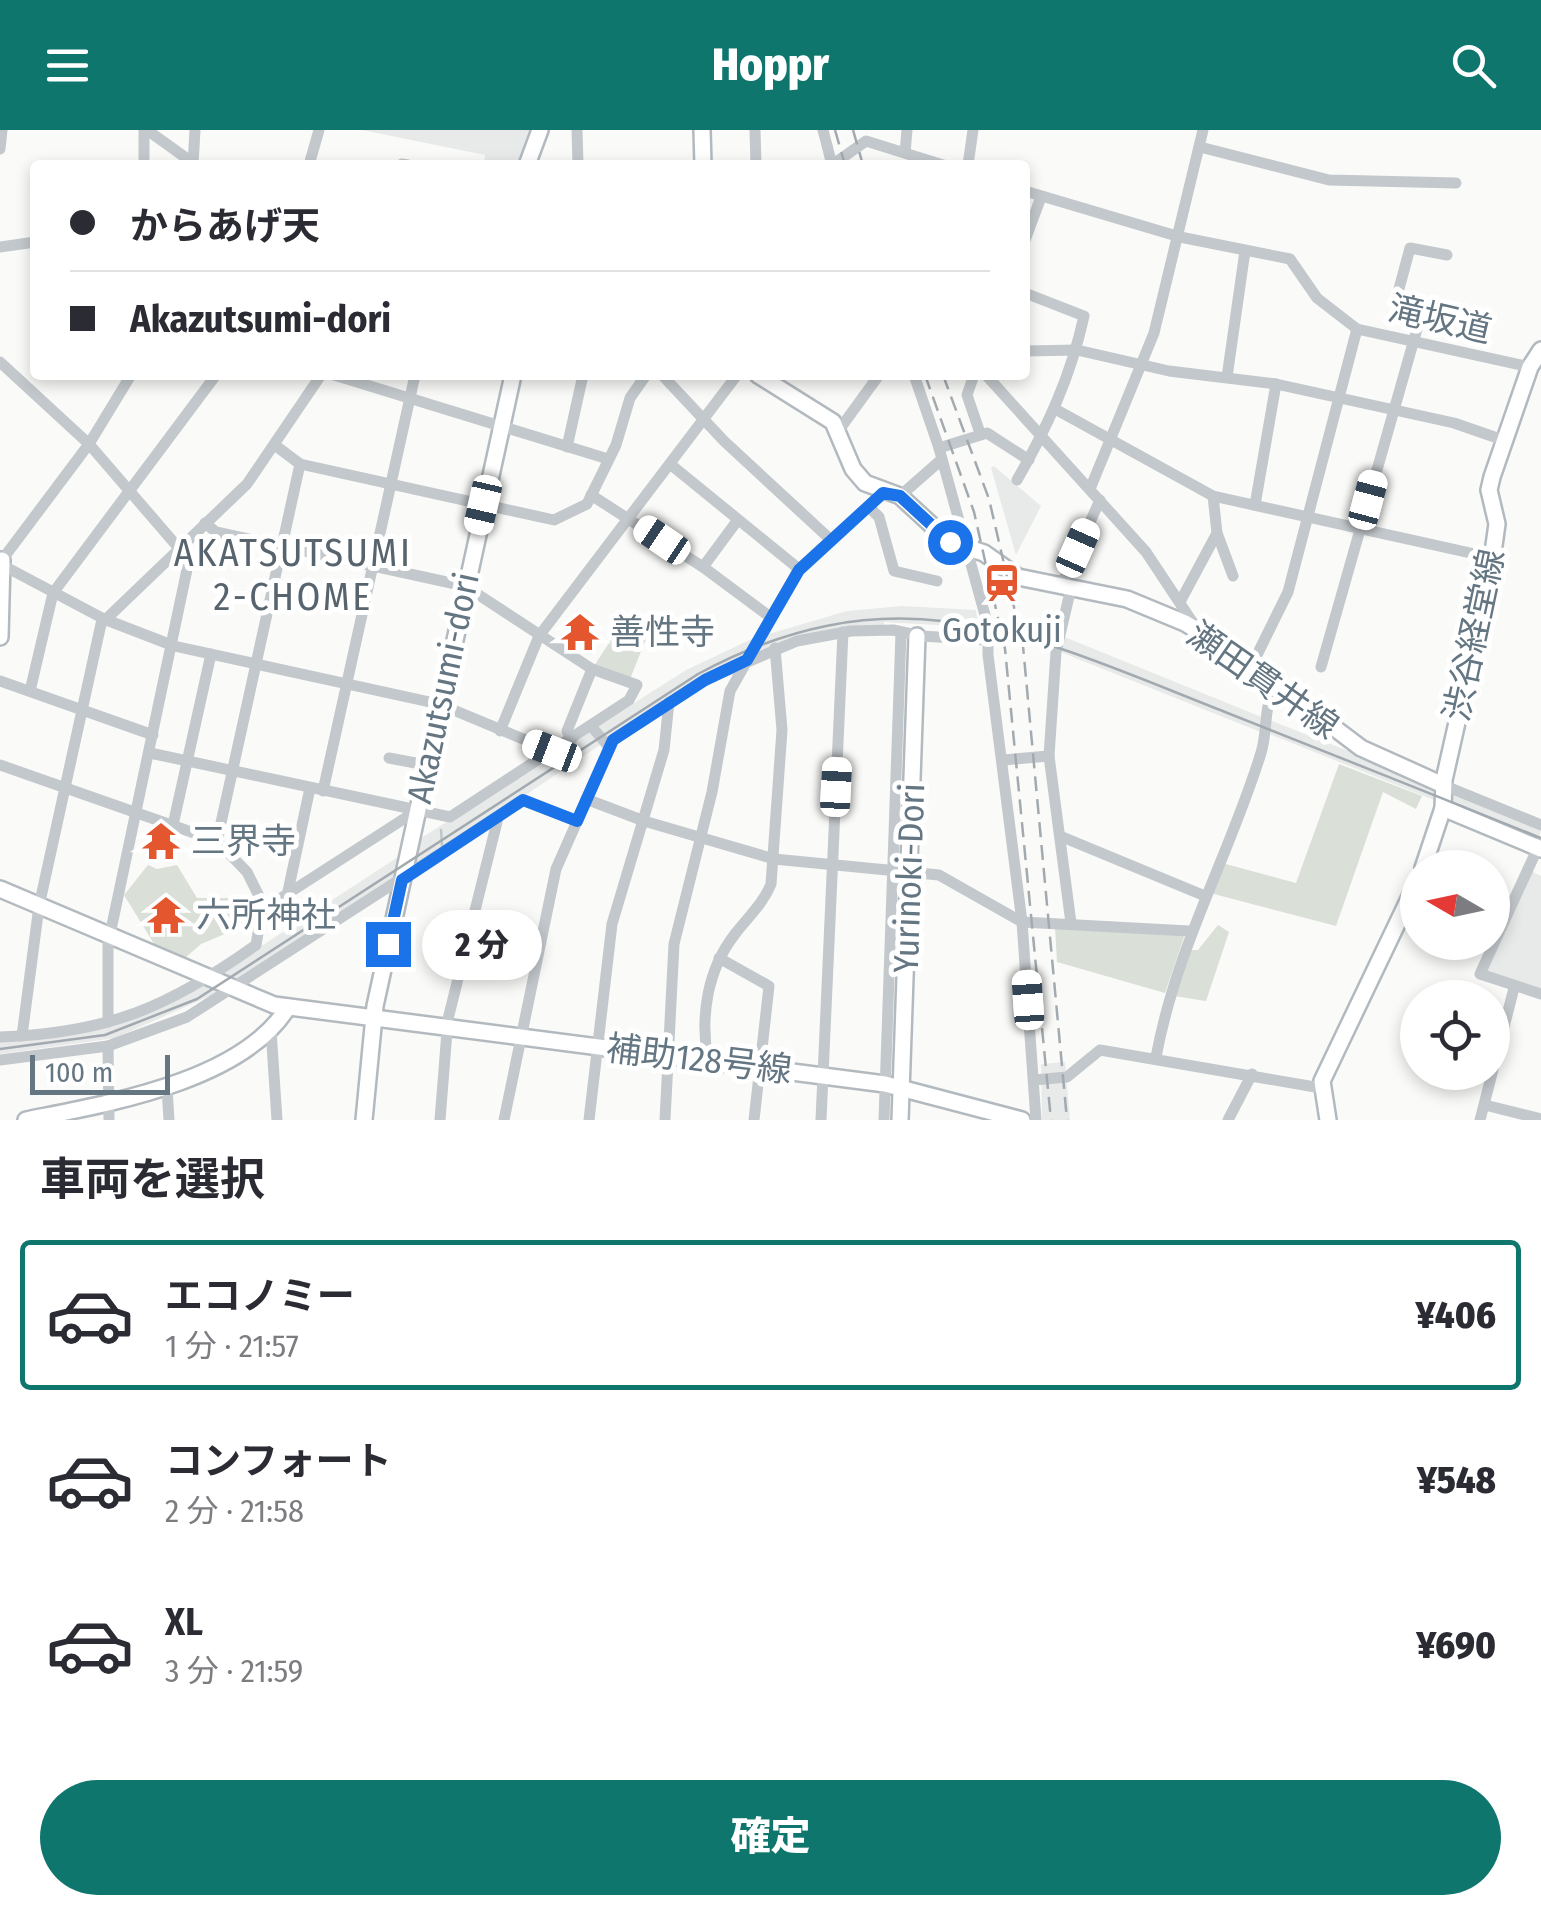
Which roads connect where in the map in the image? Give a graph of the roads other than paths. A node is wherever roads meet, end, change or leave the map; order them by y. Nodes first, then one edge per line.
1 (2, 130) edge
2 (146, 130) edge
3 (195, 130) edge
4 (318, 130) edge
5 (540, 130) edge
6 (578, 130) edge
7 (702, 130) edge
8 (755, 130) edge
9 (823, 130) edge
10 (907, 130) edge
11 (973, 130) edge
12 (1204, 130) edge
13 (0, 148) edge
14 (1200, 148) junction
15 (905, 153) junction
16 (144, 160) edge
17 (188, 160) edge
18 (194, 160) edge
19 (310, 160) edge
20 (529, 160) edge
21 (578, 160) edge
22 (702, 160) edge
23 (756, 160) edge
24 (831, 160) edge
25 (839, 160) edge
26 (927, 160) edge
27 (969, 160) edge
28 (1456, 183) dead end
29 (1030, 193) edge
30 (1041, 196) junction
31 (1030, 226) edge
32 (1180, 237) junction
33 (30, 243) edge
34 (0, 246) edge
35 (1245, 251) junction
36 (1448, 255) dead end
37 (1030, 295) edge
38 (1357, 329) junction
39 (1415, 345) junction
40 (1077, 350) junction
41 (1541, 350) edge
42 (1030, 351) edge
43 (0, 362) edge
44 (1143, 364) junction
45 (1530, 367) junction
46 (1226, 377) junction
47 (128, 380) edge
48 (212, 380) edge
49 (319, 380) edge
50 (351, 380) edge
51 (414, 380) edge
52 (512, 380) edge
53 (582, 380) edge
54 (643, 380) edge
55 (667, 380) edge
56 (733, 380) edge
57 (765, 380) edge
58 (875, 380) edge
59 (916, 380) edge
60 (972, 380) edge
61 (990, 380) edge
62 (1276, 384) junction
63 (1337, 397) junction
64 (410, 398) junction
65 (1055, 409) junction
66 (1392, 412) junction
67 (704, 420) junction
68 (501, 427) junction
69 (839, 430) junction
70 (980, 433) junction
71 (1042, 439) junction
72 (1506, 441) junction
73 (1112, 443) junction
74 (89, 444) junction
75 (276, 446) junction
76 (567, 446) junction
77 (940, 454) junction
78 (608, 459) junction
79 (1029, 460) junction
80 (300, 464) junction
81 (670, 464) junction
82 (1017, 480) dead end
83 (391, 484) junction
84 (129, 488) junction
85 (1090, 489) junction
86 (591, 495) junction
87 (891, 495) junction
88 (1213, 496) junction
89 (1100, 500) junction
90 (483, 505) junction
91 (1254, 505) junction
92 (870, 508) junction
93 (1305, 517) junction
94 (632, 519) junction
95 (736, 521) junction
96 (205, 523) junction
97 (1360, 529) junction
98 (1217, 532) junction
99 (831, 540) junction
100 (282, 547) junction
101 (179, 548) junction
102 (976, 552) junction
103 (1493, 558) junction
104 (2, 559) edge
105 (373, 566) junction
106 (704, 567) junction
107 (799, 570) junction
108 (1233, 576) dead end
109 (937, 581) dead end
110 (465, 586) junction
111 (1066, 587) junction
112 (53, 592) junction
113 (1180, 602) junction
114 (768, 616) junction
115 (104, 619) junction
116 (1197, 630) junction
117 (843, 632) junction
118 (0, 633) edge
119 (909, 634) junction
120 (539, 636) junction
121 (987, 640) junction
122 (174, 646) junction
123 (775, 648) junction
124 (210, 654) junction
125 (747, 660) junction
126 (256, 664) junction
127 (1252, 666) junction
128 (1321, 668) dead end
129 (592, 669) junction
130 (0, 681) edge
131 (347, 684) junction
132 (1275, 687) junction
133 (30, 691) junction
134 (670, 702) junction
135 (439, 704) junction
136 (82, 711) junction
137 (591, 726) junction
138 (500, 731) junction
139 (153, 735) junction
140 (572, 738) junction
141 (609, 747) junction
142 (552, 751) junction
143 (150, 753) junction
144 (1049, 756) junction
145 (389, 758) dead end
146 (1003, 760) junction
147 (187, 761) junction
148 (0, 764) edge
149 (426, 765) junction
150 (232, 771) junction
151 (1443, 786) junction
152 (64, 788) junction
153 (316, 789) junction
154 (586, 799) junction
155 (1443, 808) junction
156 (416, 812) junction
157 (137, 813) junction
158 (498, 818) junction
159 (577, 821) junction
160 (644, 821) junction
161 (173, 824) junction
162 (1541, 825) edge
163 (1060, 836) junction
164 (700, 838) junction
165 (217, 840) junction
166 (1540, 846) edge
167 (1429, 850) edge
168 (774, 859) junction
169 (833, 864) junction
170 (892, 867) junction
171 (910, 868) junction
172 (402, 880) junction
173 (0, 889) edge
174 (287, 896) junction
175 (1204, 896) junction
176 (1510, 898) edge
177 (39, 906) junction
178 (264, 909) junction
179 (1400, 916) edge
180 (1022, 922) junction
181 (1071, 923) junction
182 (1189, 930) junction
183 (109, 938) junction
184 (720, 958) junction
185 (1485, 960) edge
186 (208, 979) junction
187 (1514, 988) junction
188 (233, 990) junction
189 (1541, 994) edge
190 (288, 1007) junction
191 (373, 1018) junction
192 (108, 1022) junction
193 (448, 1028) junction
194 (271, 1030) junction
195 (22, 1036) junction
196 (522, 1036) junction
197 (0, 1037) edge
198 (108, 1046) junction
199 (598, 1046) junction
200 (666, 1056) junction
201 (1156, 1058) junction
202 (0, 1060) edge
203 (708, 1060) junction
204 (759, 1067) junction
205 (1252, 1074) junction
206 (825, 1076) junction
207 (1034, 1080) junction
208 (893, 1086) junction
209 (167, 1088) junction
210 (1322, 1088) junction
211 (1484, 1105) junction
212 (109, 1112) edge
213 (1541, 1118) edge
214 (1018, 1119) edge
215 (27, 1120) edge
216 (169, 1120) edge
217 (277, 1120) edge
218 (364, 1120) edge
219 (440, 1120) edge
220 (504, 1120) edge
221 (590, 1120) edge
222 (664, 1120) edge
223 (754, 1120) edge
224 (821, 1120) edge
225 (884, 1120) edge
226 (900, 1120) edge
227 (1036, 1120) edge
228 (1228, 1120) edge
229 (1328, 1120) edge
230 (1480, 1120) edge

1 - 13 street
2 - 16 street
2 - 17 street
3 - 18 street
4 - 19 street
5 - 20 main road
6 - 21 street
7 - 22 main road
8 - 23 street
9 - 24 street
10 - 15 street
11 - 27 street
12 - 14 street
14 - 28 street
14 - 32 street
15 - 25 street
15 - 26 street
29 - 30 street, 滝坂道
30 - 31 street
30 - 32 street, 滝坂道
32 - 35 street, 滝坂道
32 - 44 street
33 - 34 street
35 - 38 street, 滝坂道
35 - 46 street
36 - 39 street
37 - 40 street
38 - 39 street, 滝坂道
38 - 63 street
39 - 45 street, 滝坂道
39 - 66 street
40 - 42 street
40 - 44 street
40 - 65 street
41 - 45 main road, 渋谷経堂線
43 - 74 street
44 - 46 street
44 - 73 street
45 - 72 main road, 渋谷経堂線
46 - 62 street
47 - 74 street
48 - 84 street
49 - 75 street
50 - 64 street
51 - 64 street
52 - 68 main road, Akazutsumi-dori
53 - 76 street
54 - 78 street
55 - 67 street
56 - 67 street
57 - 69 main road
58 - 69 street
59 - 77 street
60 - 70 street
61 - 71 street
62 - 63 street
62 - 91 street
63 - 66 street
63 - 93 street
64 - 68 street
64 - 83 street
65 - 71 street
65 - 73 street
66 - 72 street
66 - 97 street
67 - 81 street
67 - 99 street
68 - 76 street
68 - 90 main road, Akazutsumi-dori
69 - 87 main road
70 - 77 street
70 - 79 street
71 - 79 street
71 - 85 street
72 - 103 main road, 渋谷経堂線
73 - 85 street
73 - 88 street
74 - 84 street
74 - 104 street
75 - 80 street
75 - 96 street
76 - 78 street
77 - 87 street
77 - 102 street
78 - 86 street
79 - 82 street
80 - 83 street
80 - 100 street
81 - 94 street
81 - 95 street
83 - 90 street
83 - 105 street
84 - 101 street
84 - 112 street
85 - 89 street
86 - 90 street
86 - 94 street
87 - 92 street
87 - 102 main road
88 - 91 street
88 - 98 street
89 - 111 street
89 - 113 street
90 - 110 main road, Akazutsumi-dori
91 - 93 street
92 - 99 street
92 - 109 street
93 - 97 street
93 - 127 street
94 - 106 street
94 - 120 street
95 - 106 street
95 - 107 street
96 - 100 street
96 - 101 street
97 - 103 street
97 - 128 street
98 - 108 street
98 - 113 street
99 - 107 street
100 - 105 street
100 - 126 street
101 - 115 street
101 - 122 street
102 - 111 main road, 瀬田貫井線
102 - 121 street
103 - 151 main road, 渋谷経堂線
104 - 112 street
104 - 118 main road
105 - 110 street
105 - 131 street
106 - 114 street
107 - 114 street
110 - 120 street
110 - 135 main road, Akazutsumi-dori
111 - 116 main road, 瀬田貫井線
111 - 144 street
112 - 115 street
112 - 133 street
113 - 116 street
114 - 125 street
115 - 122 street
115 - 136 street
116 - 127 main road, 瀬田貫井線
117 - 119 street
117 - 123 street
117 - 169 street
119 - 121 street
119 - 170 street
119 - 171 main road, Yurinoki-Dori
120 - 129 street
120 - 138 street
121 - 146 street
122 - 124 street
122 - 139 street
123 - 125 street
123 - 168 street
124 - 126 street
124 - 147 street
125 - 134 street
125 - 164 street
126 - 131 street
126 - 150 street
127 - 132 main road, 瀬田貫井線
129 - 137 street
129 - 140 street
130 - 133 street
131 - 135 street
131 - 153 street
132 - 151 main road, 瀬田貫井線
132 - 175 street
133 - 136 street
134 - 141 street
134 - 160 street
135 - 138 street
135 - 149 main road, Akazutsumi-dori
136 - 139 street
136 - 152 street
137 - 140 street
137 - 141 street
138 - 142 street
139 - 143 street
140 - 142 street
141 - 154 street
142 - 156 street
143 - 147 street
143 - 157 street
144 - 146 street
144 - 163 street
145 - 149 street
146 - 180 street
147 - 150 street
147 - 161 street
148 - 152 street
149 - 156 main road, Akazutsumi-dori
150 - 153 street
150 - 165 street
151 - 155 main road, 渋谷経堂線
151 - 162 street
152 - 157 street
152 - 177 street
153 - 156 street
153 - 174 street
154 - 159 street
154 - 160 street
155 - 166 main road
155 - 167 main road, 渋谷経堂線
156 - 172 main road, Akazutsumi-dori
156 - 174 street
157 - 161 street
157 - 183 street
158 - 159 street
158 - 172 street
158 - 193 street
159 - 196 street
160 - 164 street
160 - 199 street
161 - 165 street
163 - 175 street
163 - 181 street
164 - 168 street
164 - 200 street
165 - 178 street
166 - 176 street
168 - 169 street
168 - 184 street
169 - 170 street
169 - 206 street
170 - 171 street
170 - 208 street
171 - 180 street
171 - 208 main road, Yurinoki-Dori
172 - 188 street
172 - 191 main road, Akazutsumi-dori
173 - 177 main road
174 - 178 street
175 - 182 street
177 - 183 main road
177 - 195 street
178 - 186 street
179 - 210 main road
180 - 181 street
180 - 207 street
181 - 182 street
182 - 201 street
183 - 186 main road
183 - 192 street
184 - 203 street
184 - 204 street
185 - 187 street
186 - 188 main road
186 - 192 street
187 - 189 street
187 - 211 street
188 - 190 main road
188 - 198 street
190 - 191 main road
190 - 194 main road
191 - 193 main road, 補助128号線
191 - 218 main road, Akazutsumi-dori
192 - 195 street
193 - 196 main road, 補助128号線
193 - 219 street
194 - 209 main road
194 - 217 street
195 - 197 street
196 - 199 main road, 補助128号線
196 - 220 street
198 - 202 street
198 - 212 street
199 - 200 main road, 補助128号線
199 - 221 street
200 - 203 main road, 補助128号線
200 - 222 street
201 - 205 street
201 - 207 street
203 - 204 main road, 補助128号線
204 - 206 main road, 補助128号線
204 - 223 street
205 - 210 street
205 - 228 street
206 - 208 main road, 補助128号線
206 - 224 street
207 - 227 street
208 - 214 main road, 補助128号線
208 - 225 street
208 - 226 main road, Yurinoki-Dori
209 - 212 main road
209 - 216 street
210 - 229 main road
211 - 213 street
211 - 230 street
212 - 215 main road

